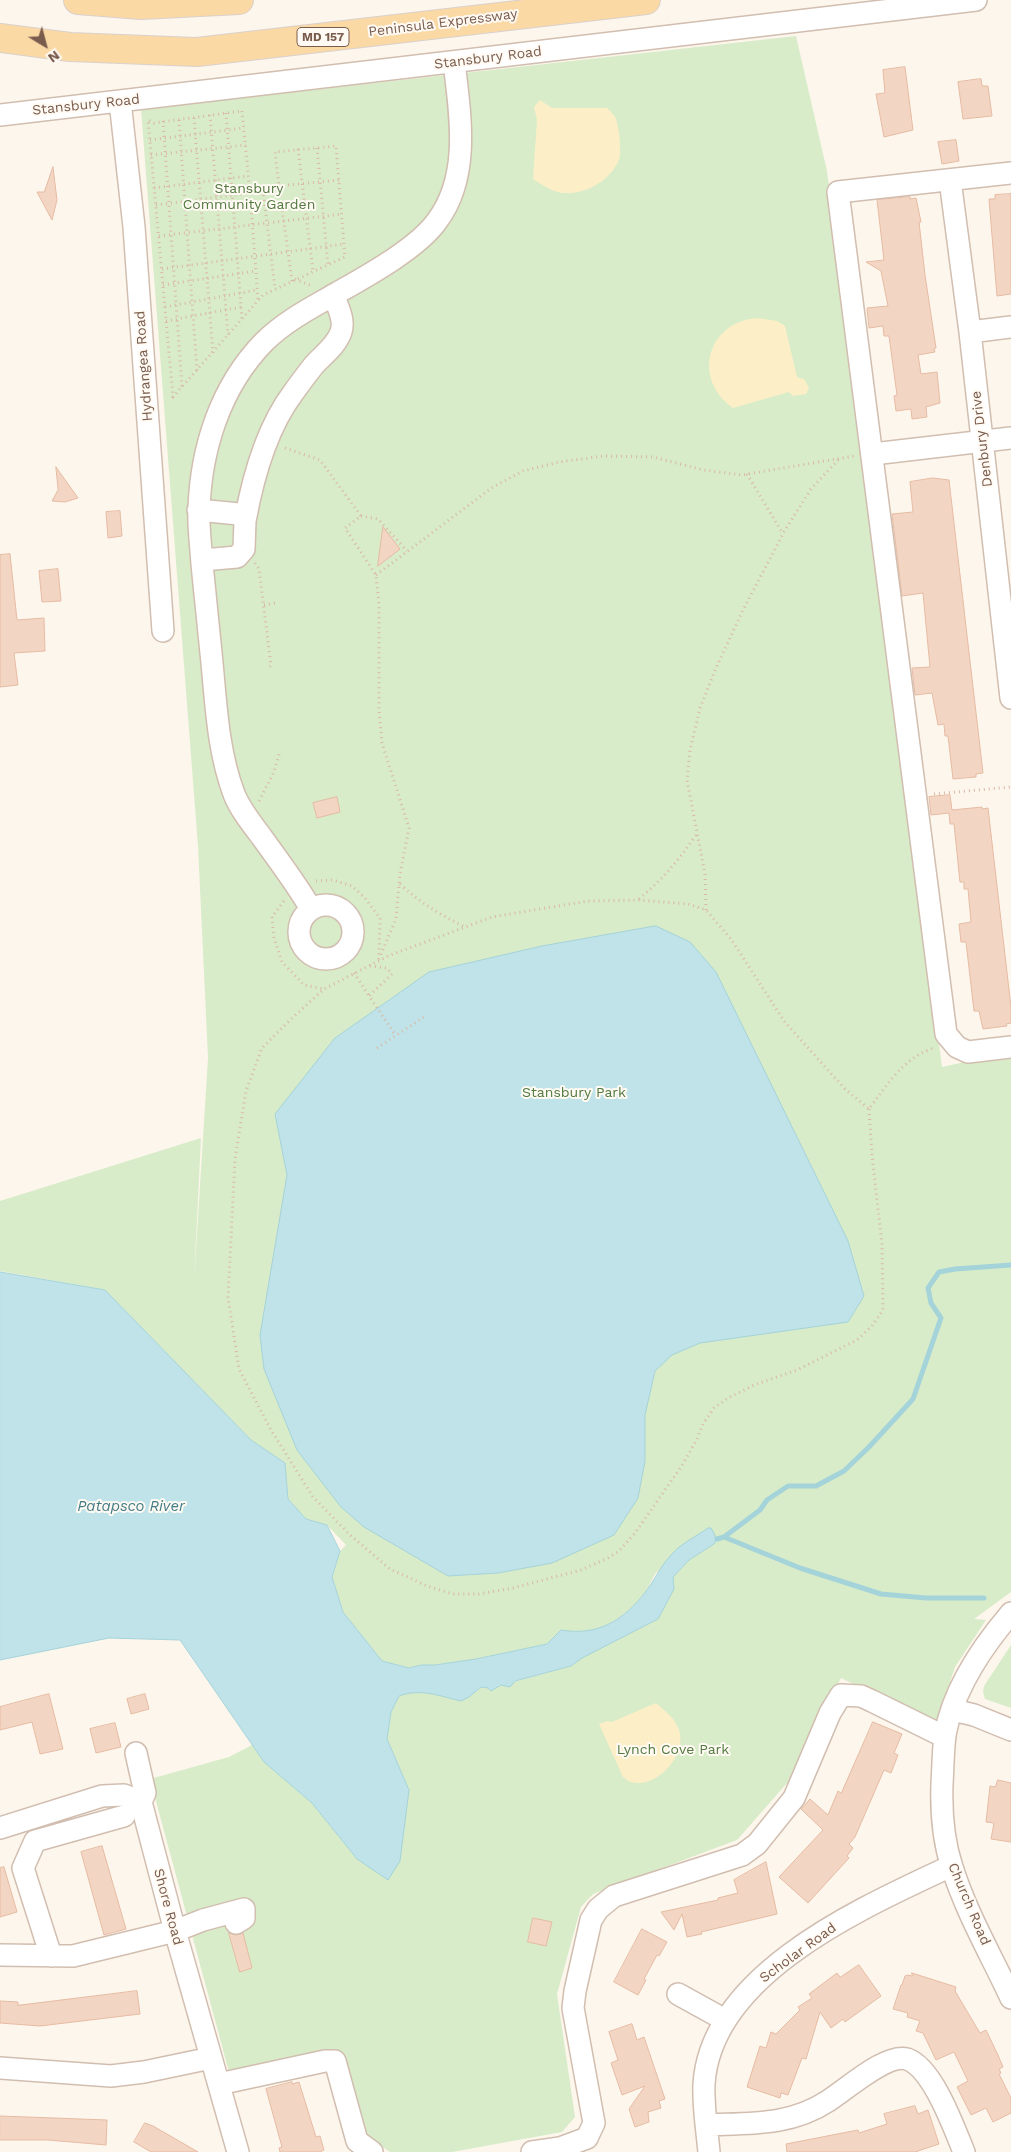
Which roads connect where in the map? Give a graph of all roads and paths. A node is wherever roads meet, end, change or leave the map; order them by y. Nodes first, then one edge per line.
1 (78, 0) edge
2 (239, 0) edge
3 (646, 0) edge
4 (976, 0) edge
5 (0, 38) edge
6 (454, 62) junction
7 (120, 101) junction
8 (226, 113) junction
9 (0, 115) edge
10 (210, 115) junction
11 (194, 118) junction
12 (179, 120) junction
13 (163, 121) junction
14 (244, 128) junction
15 (227, 130) junction
16 (211, 132) junction
17 (195, 134) junction
18 (180, 136) junction
19 (164, 138) junction
20 (150, 140) junction
21 (246, 145) junction
22 (229, 147) junction
23 (317, 148) junction
24 (212, 149) junction
25 (298, 149) junction
26 (196, 150) junction
27 (181, 152) junction
28 (165, 154) junction
29 (151, 155) junction
30 (1011, 173) edge
31 (248, 176) junction
32 (232, 178) junction
33 (215, 180) junction
34 (339, 180) junction
35 (950, 180) junction
36 (199, 182) junction
37 (320, 182) junction
38 (183, 184) junction
39 (302, 184) junction
40 (168, 186) junction
41 (279, 186) junction
42 (154, 188) junction
43 (263, 190) junction
44 (250, 193) junction
45 (233, 195) junction
46 (216, 197) junction
47 (200, 199) junction
48 (184, 201) junction
49 (169, 203) junction
50 (156, 205) junction
51 (342, 214) junction
52 (324, 216) junction
53 (306, 218) junction
54 (283, 221) junction
55 (267, 223) junction
56 (252, 225) junction
57 (236, 227) junction
58 (219, 229) junction
59 (203, 231) junction
60 (187, 233) junction
61 (171, 234) junction
62 (159, 236) junction
63 (344, 244) junction
64 (326, 247) junction
65 (310, 249) junction
66 (288, 252) junction
67 (270, 254) junction
68 (254, 256) junction
69 (238, 259) junction
70 (222, 261) junction
71 (205, 263) junction
72 (189, 265) junction
73 (328, 265) junction
74 (174, 267) junction
75 (162, 269) junction
76 (313, 271) junction
77 (256, 272) junction
78 (239, 274) junction
79 (223, 276) junction
80 (207, 279) junction
81 (190, 281) junction
82 (292, 281) junction
83 (175, 283) junction
84 (163, 285) junction
85 (275, 289) junction
86 (257, 290) junction
87 (240, 293) junction
88 (224, 296) junction
89 (333, 296) junction
90 (208, 299) junction
91 (258, 301) junction
92 (192, 302) junction
93 (176, 305) junction
94 (241, 307) junction
95 (165, 308) junction
96 (226, 310) junction
97 (209, 313) junction
98 (193, 316) junction
99 (177, 319) junction
100 (242, 319) junction
101 (166, 321) junction
102 (1011, 327) edge
103 (970, 332) junction
104 (228, 335) junction
105 (212, 353) junction
106 (197, 370) junction
107 (182, 387) junction
108 (1011, 438) edge
109 (982, 441) junction
110 (268, 442) junction
111 (873, 454) junction
112 (839, 458) junction
113 (747, 474) junction
114 (198, 510) junction
115 (361, 516) junction
116 (245, 521) junction
117 (783, 535) junction
118 (244, 548) junction
119 (407, 551) junction
120 (1003, 551) edge
121 (202, 560) junction
122 (376, 574) junction
123 (275, 603) dead end
124 (264, 605) junction
125 (163, 631) dead end
126 (270, 668) dead end
127 (1011, 698) edge
128 (280, 752) dead end
129 (1011, 787) edge
130 (916, 795) junction
131 (257, 805) dead end
132 (697, 835) junction
133 (400, 884) junction
134 (638, 900) junction
135 (311, 909) dead end
136 (706, 910) junction
137 (465, 928) junction
138 (378, 961) junction
139 (369, 965) junction
140 (354, 973) junction
141 (370, 996) junction
142 (424, 1017) dead end
143 (396, 1036) junction
144 (957, 1047) junction
145 (1011, 1047) edge
146 (377, 1048) dead end
147 (869, 1109) junction
148 (1011, 1613) edge
149 (953, 1710) junction
150 (1011, 1730) edge
151 (945, 1737) junction
152 (136, 1753) dead end
153 (141, 1802) junction
154 (124, 1816) dead end
155 (0, 1828) edge
156 (951, 1866) junction
157 (236, 1923) dead end
158 (174, 1931) junction
159 (0, 1955) edge
160 (51, 1956) junction
161 (678, 1994) dead end
162 (1011, 1998) edge
163 (725, 2020) junction
164 (211, 2058) junction
165 (0, 2068) edge
166 (219, 2084) junction
167 (706, 2125) junction
168 (238, 2152) edge
169 (372, 2152) edge
170 (532, 2152) edge
171 (709, 2152) edge
172 (964, 2152) edge

1 - 2 main road
3 - 5 main road, Peninsula Expressway / MD 157
4 - 6 street, Stansbury Road
6 - 7 street, Stansbury Road
6 - 89 street
7 - 9 street, Stansbury Road
7 - 125 street, Hydrangea Road
8 - 10 path
8 - 14 path
8 - 15 path
10 - 11 path
10 - 16 path
11 - 12 path
11 - 17 path
12 - 13 path
12 - 18 path
13 - 19 path
13 - 20 path
14 - 15 path
14 - 21 path
15 - 16 path
15 - 22 path
16 - 17 path
16 - 24 path
17 - 18 path
17 - 26 path
18 - 19 path
18 - 27 path
19 - 20 path
19 - 28 path
20 - 29 path
21 - 22 path
21 - 31 path
22 - 24 path
22 - 32 path
23 - 25 path
23 - 34 path
23 - 37 path
24 - 26 path
24 - 33 path
25 - 39 path
25 - 41 path
26 - 27 path
26 - 36 path
27 - 28 path
27 - 38 path
28 - 29 path
28 - 40 path
29 - 42 path
30 - 35 street
31 - 32 path
31 - 44 path
32 - 33 path
32 - 45 path
33 - 36 path
33 - 46 path
34 - 37 path
34 - 51 path
35 - 103 street, Denbury Drive
35 - 111 street
36 - 38 path
36 - 47 path
37 - 39 path
37 - 52 path
38 - 40 path
38 - 48 path
39 - 41 path
39 - 53 path
40 - 42 path
40 - 49 path
41 - 43 path
41 - 54 path
42 - 50 path
43 - 44 path
43 - 55 path
44 - 45 path
44 - 56 path
45 - 46 path
45 - 57 path
46 - 47 path
46 - 58 path
47 - 48 path
47 - 59 path
48 - 49 path
48 - 60 path
49 - 50 path
49 - 61 path
50 - 62 path
51 - 52 path
51 - 63 path
52 - 53 path
52 - 64 path
53 - 54 path
53 - 65 path
54 - 55 path
54 - 66 path
55 - 56 path
55 - 67 path
56 - 57 path
56 - 68 path
57 - 58 path
57 - 69 path
58 - 59 path
58 - 70 path
59 - 60 path
59 - 71 path
60 - 61 path
60 - 72 path
61 - 62 path
61 - 74 path
62 - 75 path
63 - 64 path
63 - 73 path
64 - 65 path
64 - 73 path
65 - 66 path
65 - 76 path
66 - 67 path
66 - 82 path
67 - 68 path
67 - 85 path
68 - 69 path
68 - 77 path
69 - 70 path
69 - 78 path
70 - 71 path
70 - 79 path
71 - 72 path
71 - 80 path
72 - 74 path
72 - 81 path
73 - 76 path
74 - 75 path
74 - 83 path
75 - 84 path
76 - 82 path
77 - 78 path
77 - 86 path
78 - 79 path
78 - 87 path
79 - 80 path
79 - 88 path
80 - 81 path
80 - 90 path
81 - 83 path
81 - 92 path
82 - 85 path
83 - 84 path
83 - 93 path
84 - 95 path
85 - 91 path
86 - 87 path
86 - 91 path
87 - 88 path
87 - 94 path
88 - 90 path
88 - 96 path
89 - 110 street
89 - 114 street
90 - 92 path
90 - 97 path
91 - 100 path
92 - 93 path
92 - 98 path
93 - 95 path
93 - 99 path
94 - 96 path
94 - 100 path
95 - 101 path
96 - 97 path
96 - 104 path
97 - 98 path
97 - 105 path
98 - 99 path
98 - 106 path
99 - 101 path
99 - 107 path
100 - 104 path
101 - 107 path
102 - 103 street
103 - 109 street, Denbury Drive
104 - 105 path
105 - 106 path
106 - 107 path
108 - 109 street
109 - 111 street
109 - 120 street, Denbury Drive
110 - 115 path
110 - 116 street
111 - 112 path
111 - 130 street
112 - 113 path
112 - 117 path
113 - 117 path
113 - 119 path
114 - 116 street
114 - 121 street
115 - 119 path
115 - 122 path
116 - 118 street
117 - 132 path
118 - 121 street
118 - 124 path
119 - 122 path
120 - 127 street, Denbury Drive
121 - 135 street
122 - 133 path
123 - 124 path
124 - 126 path
128 - 131 path
129 - 130 path
130 - 144 street
132 - 134 path
132 - 136 path
133 - 137 path
133 - 138 path
134 - 136 path
134 - 137 path
136 - 147 path
137 - 138 path
138 - 139 path
139 - 140 path
139 - 141 path
140 - 141 path
140 - 147 path
141 - 143 path
142 - 143 path
143 - 146 path
144 - 145 street
144 - 147 path
148 - 149 street, Church Road
149 - 150 street
149 - 151 street, Church Road
151 - 156 street, Church Road
151 - 170 street
152 - 153 street, Shore Road
153 - 155 street
153 - 158 street, Shore Road
154 - 160 street
156 - 162 street, Church Road
156 - 163 street, Scholar Road
157 - 158 street
158 - 160 street
158 - 164 street, Shore Road
159 - 160 street
161 - 163 street
163 - 167 street, Scholar Road
164 - 165 street
164 - 166 street, Shore Road
166 - 168 street, Shore Road
166 - 169 street
167 - 171 street, Scholar Road
167 - 172 street

